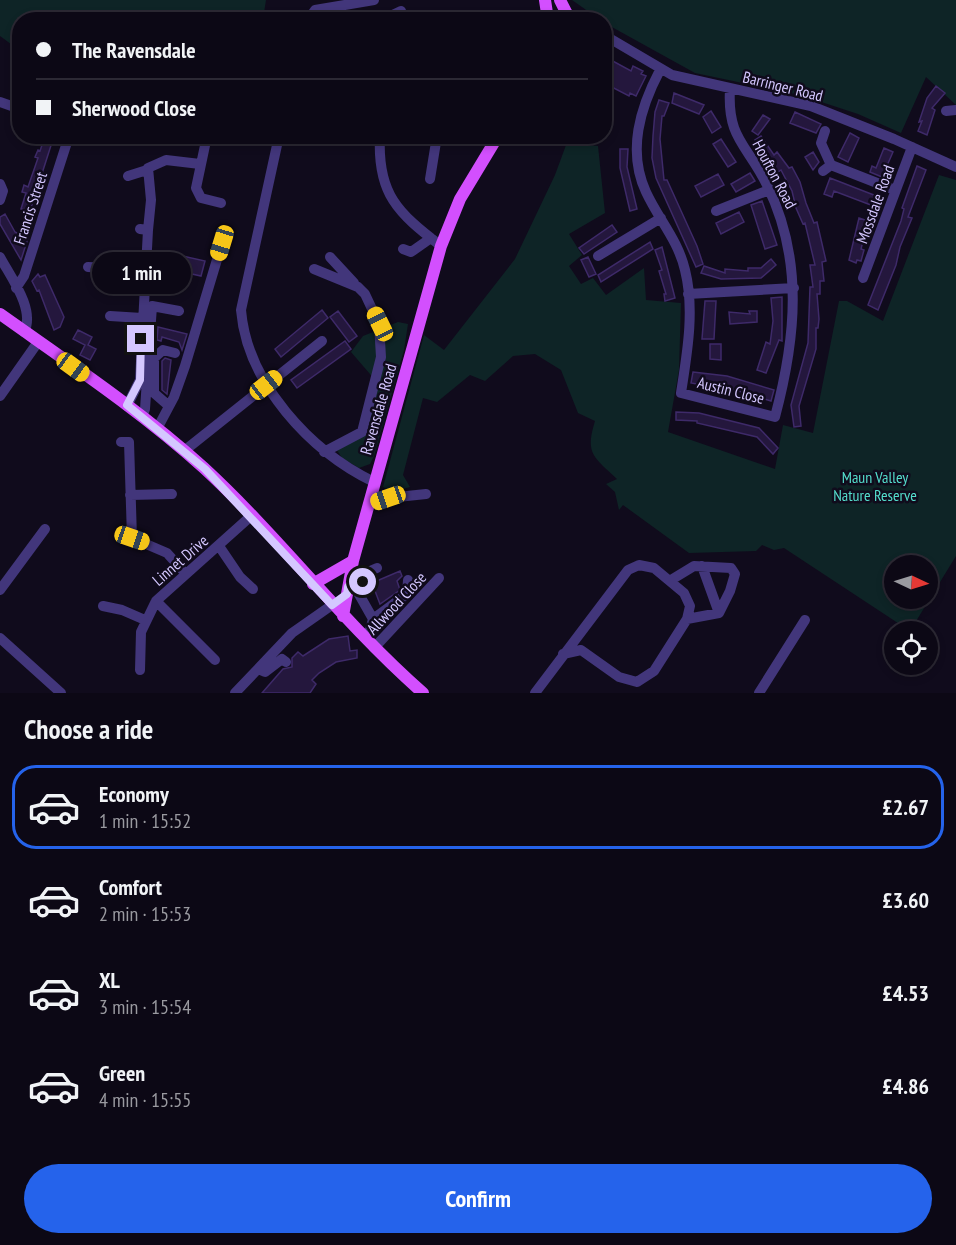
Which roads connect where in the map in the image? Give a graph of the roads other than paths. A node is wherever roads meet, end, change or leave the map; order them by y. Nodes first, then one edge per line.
1 (374, 0) edge
2 (314, 12) edge
3 (549, 12) edge
4 (565, 12) edge
5 (612, 42) edge
6 (660, 70) junction
7 (730, 89) junction
8 (825, 131) dead end
9 (66, 144) edge
10 (205, 144) edge
11 (277, 144) edge
12 (379, 144) edge
13 (436, 144) edge
14 (493, 144) edge
15 (912, 147) junction
16 (200, 164) junction
17 (956, 167) edge
18 (147, 170) junction
19 (128, 176) dead end
20 (430, 179) dead end
21 (0, 184) edge
22 (769, 190) junction
23 (895, 190) junction
24 (0, 200) edge
25 (221, 203) dead end
26 (716, 211) dead end
27 (661, 218) junction
28 (436, 242) junction
29 (222, 243) dead end
30 (403, 249) dead end
31 (598, 256) dead end
32 (0, 257) edge
33 (330, 257) dead end
34 (88, 267) dead end
35 (314, 269) dead end
36 (145, 270) junction
37 (862, 272) dead end
38 (766, 277) dead end
39 (358, 287) junction
40 (16, 288) junction
41 (794, 288) junction
42 (766, 289) junction
43 (688, 294) junction
44 (179, 311) dead end
45 (0, 315) edge
46 (110, 316) dead end
47 (142, 318) junction
48 (24, 332) junction
49 (322, 341) dead end
50 (38, 342) junction
51 (175, 353) dead end
52 (266, 385) junction
53 (0, 396) edge
54 (127, 405) junction
55 (169, 406) junction
56 (142, 417) junction
57 (775, 417) joint
58 (157, 429) junction
59 (121, 442) dead end
60 (184, 451) junction
61 (324, 452) junction
62 (374, 482) junction
63 (172, 494) dead end
64 (426, 494) dead end
65 (130, 495) junction
66 (368, 505) junction
67 (251, 516) junction
68 (45, 529) dead end
69 (219, 546) junction
70 (353, 561) junction
71 (702, 566) junction
72 (377, 568) dead end
73 (186, 574) junction
74 (439, 578) dead end
75 (408, 580) dead end
76 (671, 580) junction
77 (313, 584) junction
78 (255, 589) dead end
79 (0, 590) edge
80 (350, 590) junction
81 (156, 601) junction
82 (332, 605) junction
83 (103, 606) dead end
84 (718, 613) junction
85 (343, 616) junction
86 (373, 619) junction
87 (687, 619) junction
88 (805, 620) dead end
89 (146, 621) junction
90 (579, 633) junction
91 (364, 636) junction
92 (1, 640) edge
93 (374, 648) junction
94 (581, 650) junction
95 (563, 654) junction
96 (215, 660) dead end
97 (286, 662) dead end
98 (258, 669) junction
99 (140, 670) dead end
100 (61, 693) edge
101 (235, 693) edge
102 (422, 693) edge
103 (535, 693) edge
104 (759, 693) edge

1 - 2 street
3 - 4 main road
5 - 6 street, Barringer Road
6 - 7 street, Barringer Road
6 - 27 street
7 - 15 street, Barringer Road
7 - 22 street, Houfton Road
8 - 23 street
9 - 40 street, Francis Street
10 - 16 street
11 - 52 street
12 - 28 street
13 - 20 street
14 - 28 main road, Ravensdale Road
15 - 17 street, Barringer Road
15 - 23 street, Mossdale Road
16 - 18 street
16 - 25 street
18 - 19 street
18 - 36 street
21 - 24 street
22 - 26 street
22 - 41 street, Houfton Road
23 - 37 street, Mossdale Road
27 - 31 street
27 - 43 street
28 - 30 street
28 - 62 main road, Ravensdale Road
29 - 55 street
32 - 40 street
33 - 39 street
34 - 36 street
35 - 39 street
36 - 47 street
38 - 42 street
39 - 61 street
40 - 48 street
41 - 42 street
41 - 57 street, Houfton Road
42 - 43 street
43 - 57 street, Austin Close
44 - 56 street
45 - 48 main road
46 - 47 street
47 - 54 street
48 - 50 main road
49 - 52 street
50 - 53 street
50 - 54 main road
51 - 55 street
52 - 60 street
52 - 61 street
54 - 56 main road
55 - 58 street
56 - 58 main road
58 - 60 main road
59 - 65 street
60 - 67 main road
61 - 62 street
62 - 66 main road, Ravensdale Road
63 - 65 street
64 - 66 street
65 - 73 street
66 - 70 main road, Ravensdale Road
67 - 69 street, Linnet Drive
67 - 77 main road
68 - 79 street
69 - 73 street, Linnet Drive
69 - 78 street
70 - 77 main road
70 - 80 main road, Ravensdale Road
71 - 76 street
71 - 84 street
71 - 84 street
72 - 80 street
73 - 81 street, Linnet Drive
74 - 93 street, Allwood Close
75 - 86 street
76 - 87 street
76 - 90 street
77 - 82 main road
80 - 82 main road
80 - 85 main road, Ravensdale Road
80 - 86 street
81 - 89 street, Linnet Drive
81 - 96 street
82 - 85 main road
82 - 98 street
83 - 89 street
84 - 87 street
85 - 91 main road
86 - 91 street
87 - 94 street
88 - 104 street
89 - 99 street, Linnet Drive
90 - 94 street
90 - 95 street
91 - 93 main road
92 - 100 street
93 - 102 main road
94 - 95 street
95 - 103 street
97 - 98 street
98 - 101 street

